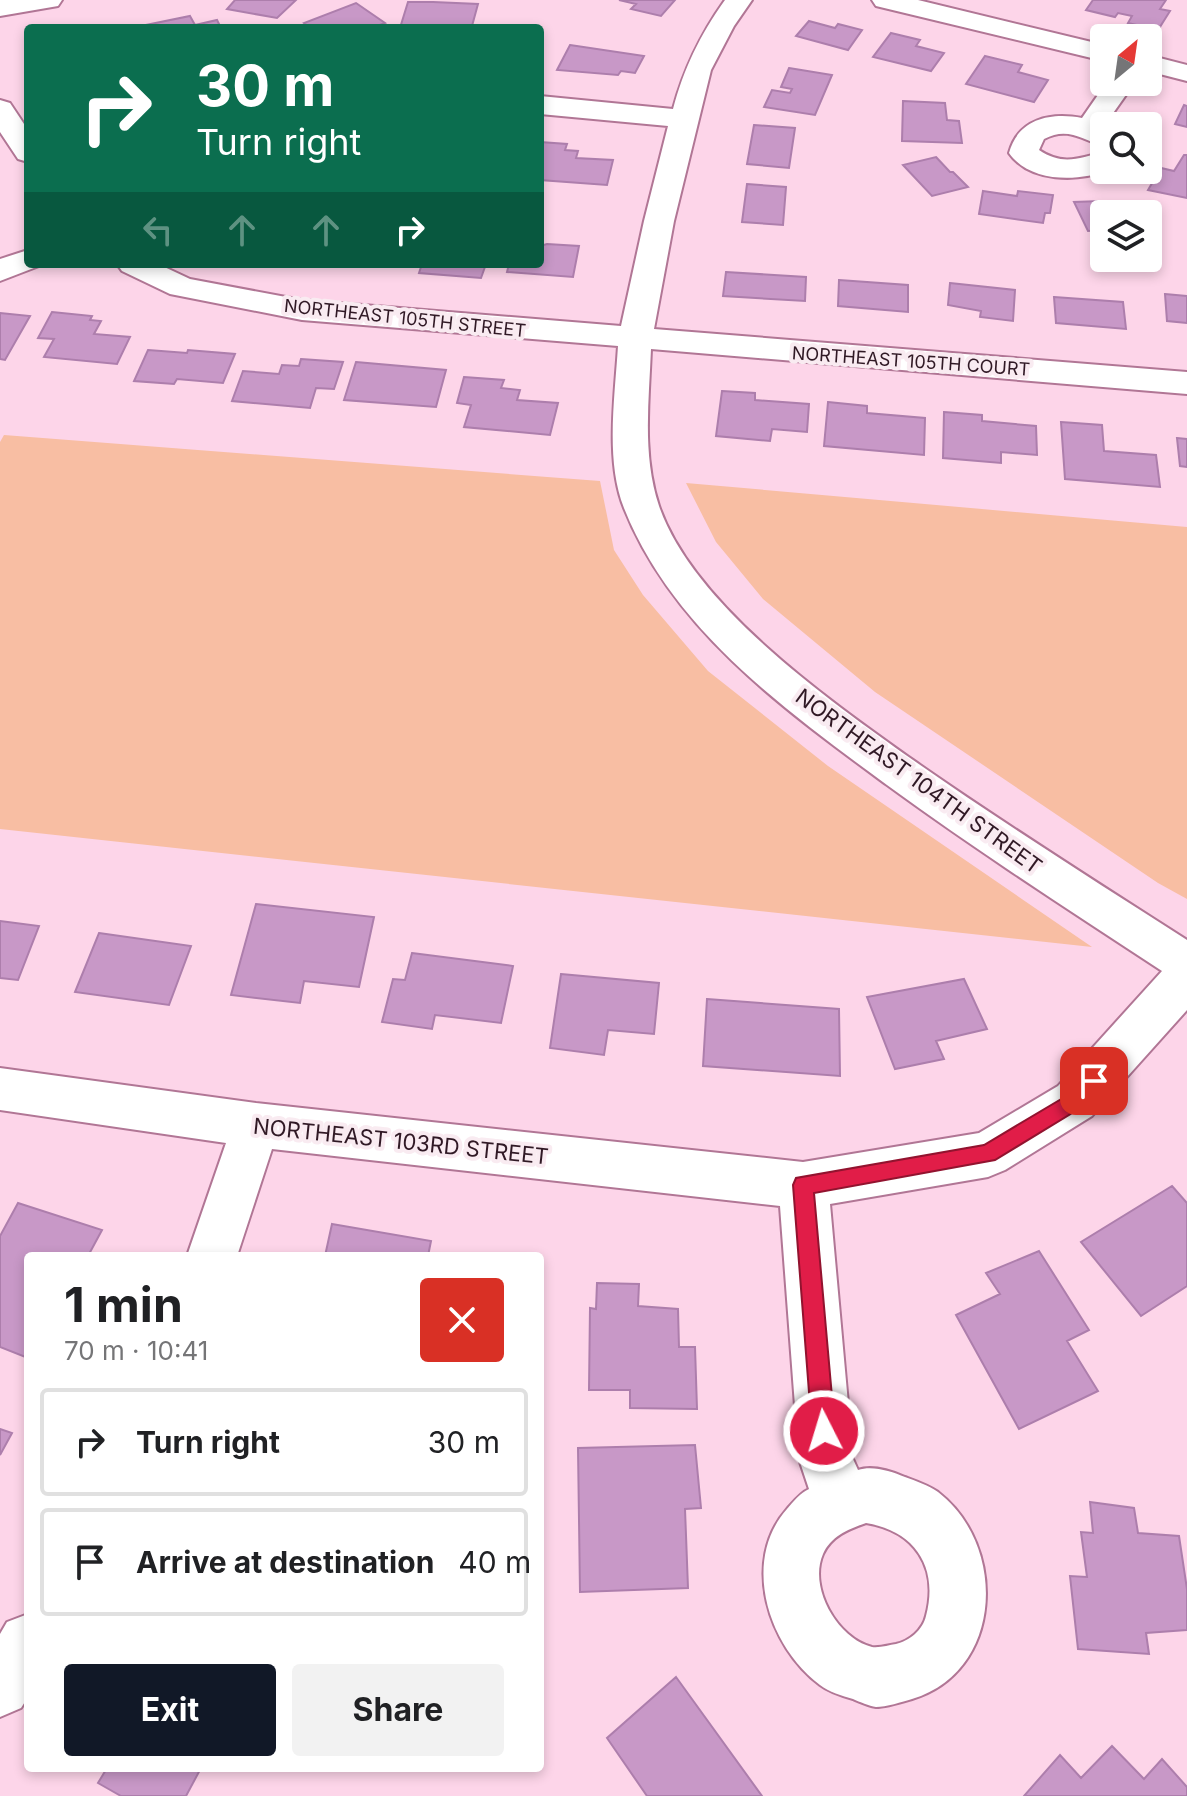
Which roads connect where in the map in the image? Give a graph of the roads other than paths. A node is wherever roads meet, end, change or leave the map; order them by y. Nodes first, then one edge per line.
1 (49, 0) edge
2 (739, 0) edge
3 (885, 0) edge
4 (0, 8) edge
5 (1090, 50) edge
6 (1162, 67) edge
7 (1187, 73) edge
8 (544, 105) edge
9 (0, 109) edge
10 (684, 119) junction
11 (1090, 131) edge
12 (24, 147) edge
13 (1090, 166) edge
14 (24, 261) edge
15 (141, 268) edge
16 (0, 271) edge
17 (635, 340) junction
18 (1187, 383) edge
19 (1187, 964) edge
20 (1187, 972) edge
21 (0, 1089) edge
22 (256, 1125) junction
23 (803, 1185) junction
24 (213, 1252) edge
25 (841, 1499) dead end
26 (24, 1649) edge
27 (0, 1687) edge

1 - 4 street
2 - 10 street, NORTHEAST 104TH STREET
3 - 5 street
6 - 7 street
8 - 10 street
9 - 12 street
10 - 17 street, NORTHEAST 104TH STREET
11 - 13 street
14 - 16 street
15 - 17 street, NORTHEAST 105TH STREET
17 - 18 street, NORTHEAST 105TH COURT
17 - 19 street, NORTHEAST 104TH STREET
20 - 23 street, NORTHEAST 103RD STREET
21 - 22 street, NORTHEAST 103RD STREET
22 - 23 street, NORTHEAST 103RD STREET
22 - 24 street
23 - 25 street
26 - 27 street

